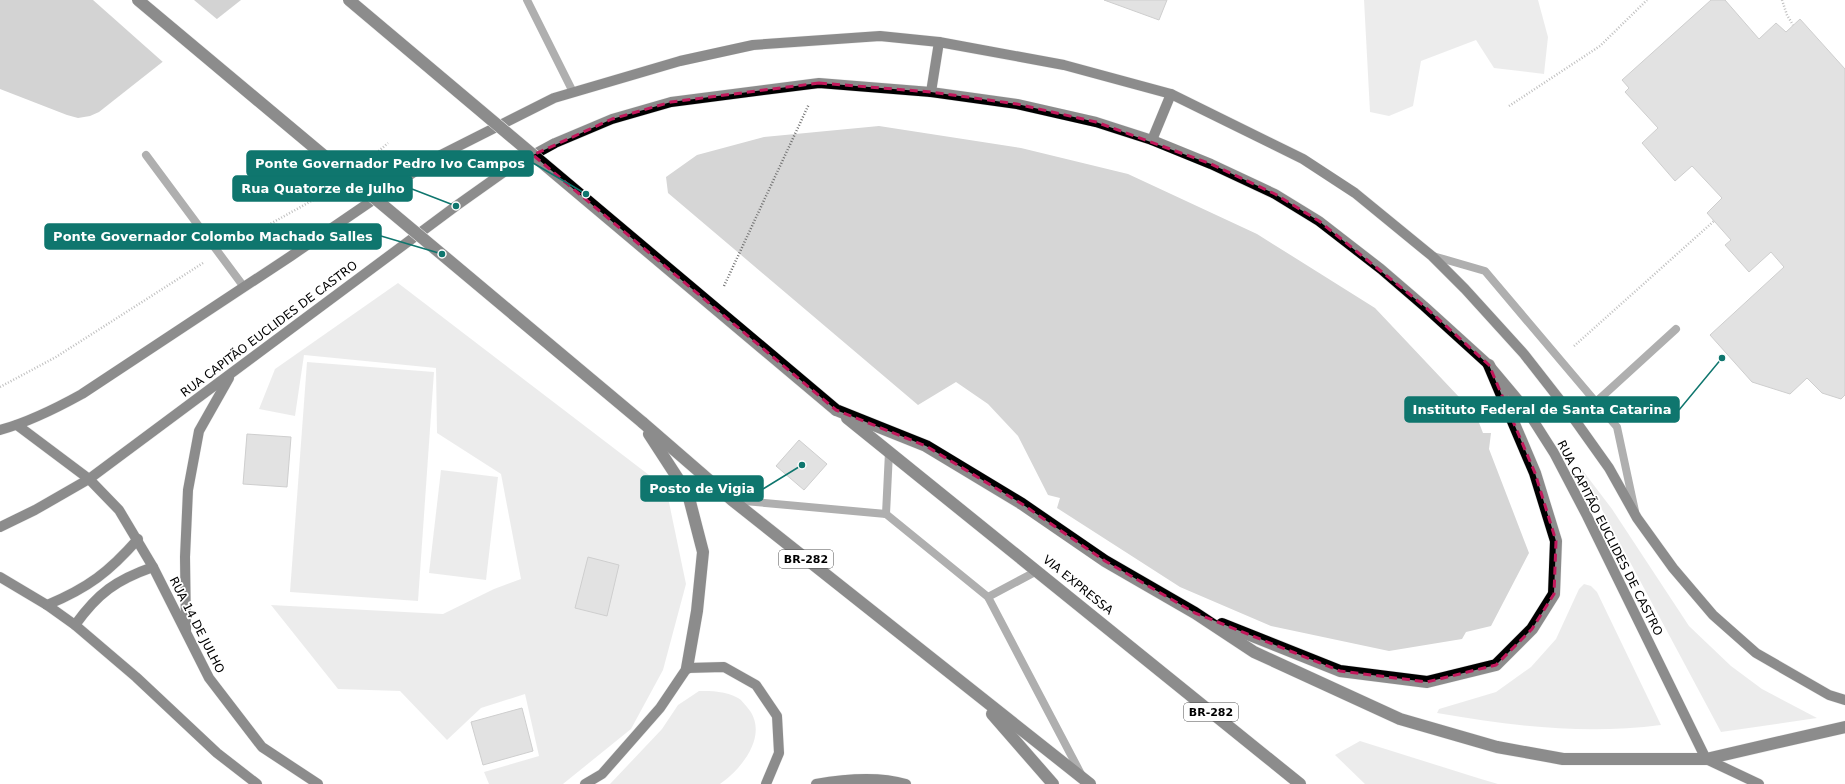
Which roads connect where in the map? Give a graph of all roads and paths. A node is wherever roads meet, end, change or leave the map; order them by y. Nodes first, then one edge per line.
1 (138, 0) edge
2 (349, 0) edge
3 (527, 0) edge
4 (1647, 0) edge
5 (1782, 0) edge
6 (1793, 25) dead end
7 (939, 42) junction
8 (819, 83) junction
9 (573, 92) junction
10 (932, 92) junction
11 (1171, 94) junction
12 (1509, 106) dead end
13 (1152, 140) junction
14 (388, 143) dead end
15 (146, 155) dead end
16 (359, 168) dead end
17 (335, 188) dead end
18 (1714, 221) dead end
19 (218, 253) junction
20 (1432, 256) junction
21 (724, 286) dead end
22 (244, 287) junction
23 (1676, 329) dead end
24 (1560, 359) junction
25 (1489, 365) junction
26 (232, 373) junction
27 (0, 386) edge
28 (1596, 402) junction
29 (836, 410) junction
30 (642, 422) junction
31 (17, 425) junction
32 (0, 430) edge
33 (889, 452) junction
34 (89, 479) junction
35 (732, 500) junction
36 (886, 514) junction
37 (1637, 518) junction
38 (0, 527) edge
39 (138, 539) junction
40 (153, 567) junction
41 (1038, 571) junction
42 (0, 577) edge
43 (988, 597) junction
44 (47, 605) junction
45 (1195, 613) junction
46 (75, 625) junction
47 (186, 632) junction
48 (687, 668) junction
49 (973, 691) junction
50 (1845, 700) edge
51 (1845, 727) edge
52 (1706, 759) junction
53 (1087, 781) edge
54 (257, 784) edge
55 (318, 784) edge
56 (585, 784) edge
57 (766, 784) edge
58 (816, 784) edge
59 (906, 784) edge
60 (1053, 784) edge
61 (1300, 784) edge
62 (1759, 784) edge

1 - 30 highway, bridge
2 - 29 highway, VIA EXPRESSA, bridge
3 - 9 lane
4 - 12 path
5 - 6 path
7 - 9 main road, RUA CAPITÃO EUCLIDES DE CASTRO
7 - 10 main road
7 - 11 main road, RUA CAPITÃO EUCLIDES DE CASTRO
8 - 10 main road, RUA CAPITÃO EUCLIDES DE CASTRO
8 - 21 path
8 - 26 main road, RUA CAPITÃO EUCLIDES DE CASTRO
9 - 22 main road, RUA CAPITÃO EUCLIDES DE CASTRO
10 - 13 main road, RUA CAPITÃO EUCLIDES DE CASTRO
11 - 13 main road
11 - 20 main road, RUA CAPITÃO EUCLIDES DE CASTRO
13 - 25 main road, RUA CAPITÃO EUCLIDES DE CASTRO
14 - 16 path
15 - 19 lane
17 - 19 path
18 - 24 path
19 - 22 lane
19 - 27 path
20 - 24 lane
20 - 37 main road, RUA CAPITÃO EUCLIDES DE CASTRO
22 - 31 main road, RUA CAPITÃO EUCLIDES DE CASTRO
23 - 28 lane
24 - 28 lane
25 - 45 highway
25 - 52 main road, RUA CAPITÃO EUCLIDES DE CASTRO
26 - 34 main road, RUA CAPITÃO EUCLIDES DE CASTRO
26 - 47 main road
28 - 37 lane
29 - 33 highway, VIA EXPRESSA / BR-282
29 - 45 highway
30 - 35 highway, BR-282
30 - 48 highway
31 - 32 main road, RUA CAPITÃO EUCLIDES DE CASTRO
31 - 34 main road, RUA 14 DE JULHO
33 - 36 lane
33 - 41 highway, VIA EXPRESSA / BR-282
34 - 38 main road, RUA CAPITÃO EUCLIDES DE CASTRO
34 - 39 main road, RUA 14 DE JULHO
35 - 36 lane
35 - 49 highway, BR-282
36 - 43 lane
37 - 50 main road, RUA CAPITÃO EUCLIDES DE CASTRO
39 - 40 main road, RUA 14 DE JULHO
39 - 44 main road
40 - 46 main road
40 - 47 main road, RUA 14 DE JULHO
41 - 43 lane
41 - 61 highway, VIA EXPRESSA / BR-282
42 - 44 main road
43 - 53 lane
44 - 46 main road
45 - 52 highway
46 - 54 main road
47 - 55 main road, RUA 14 DE JULHO
48 - 56 main road
48 - 57 main road
49 - 53 highway, BR-282
49 - 60 highway
51 - 52 highway
52 - 62 main road
58 - 59 main road

